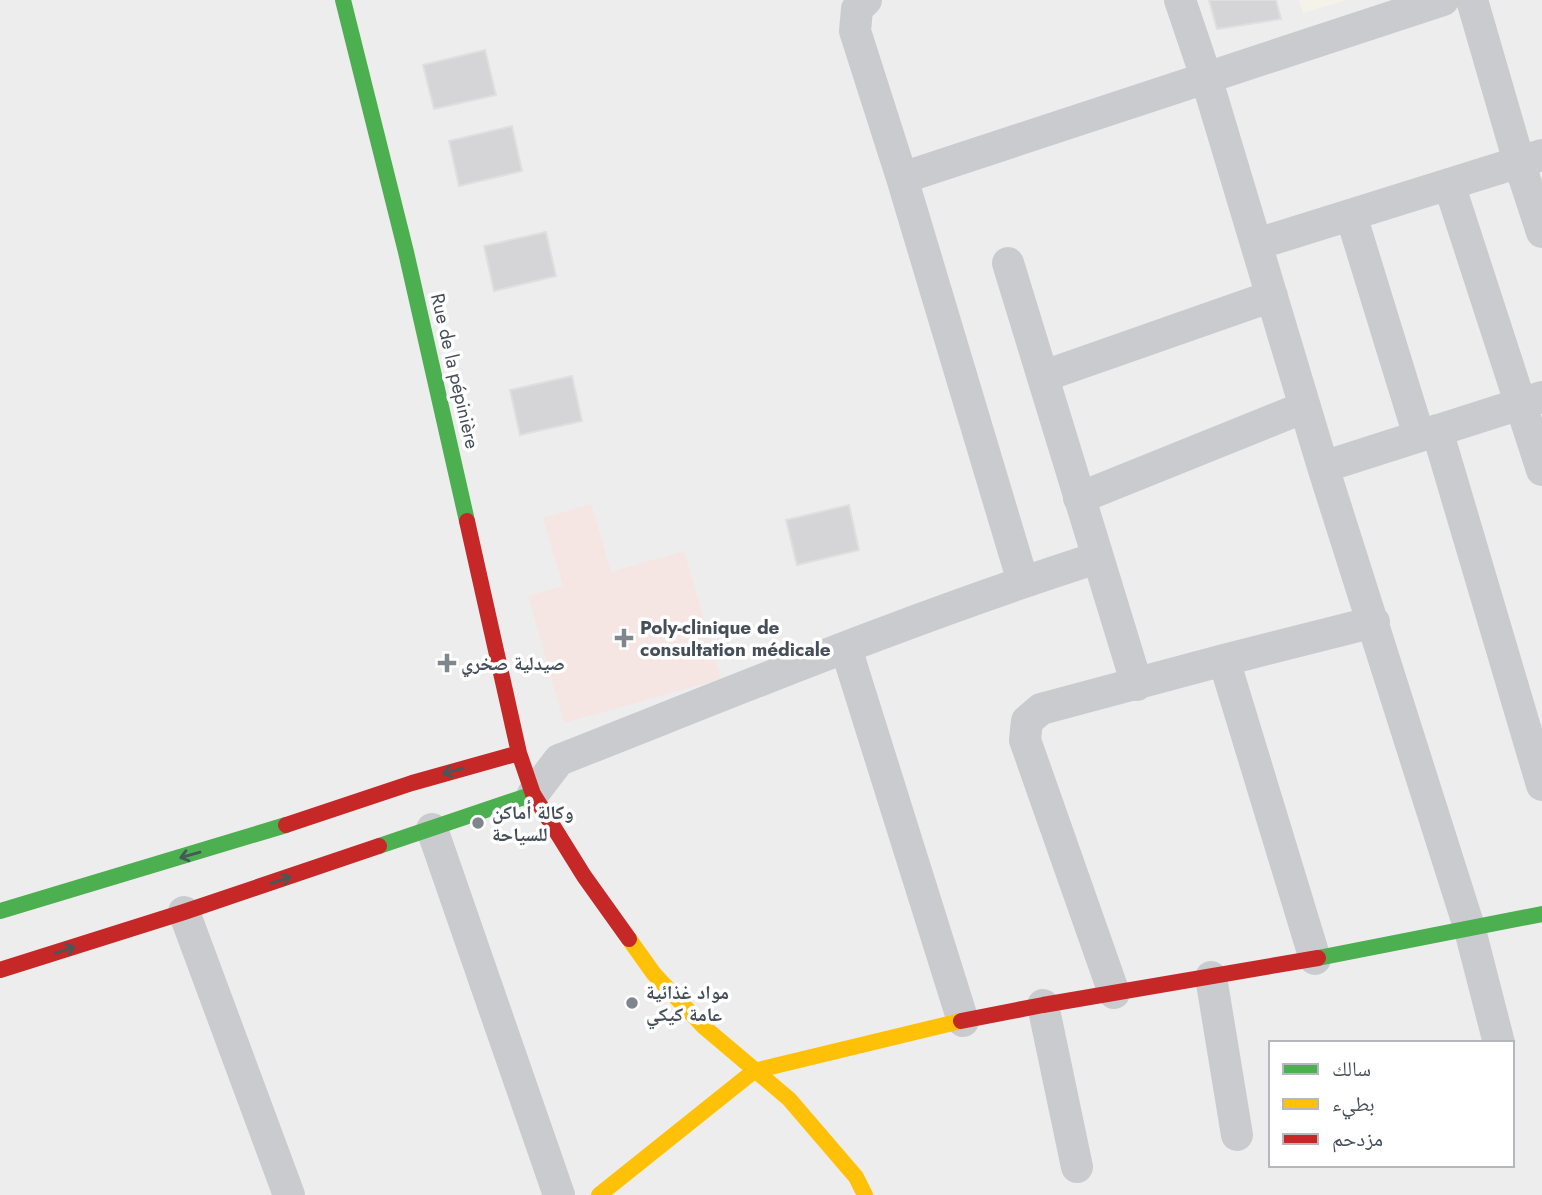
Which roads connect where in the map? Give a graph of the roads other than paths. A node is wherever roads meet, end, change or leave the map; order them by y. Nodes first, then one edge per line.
1 (343, 0) edge
2 (866, 0) edge
3 (1180, 0) edge
4 (1443, 0) edge
5 (1472, 0) edge
6 (1206, 78) junction
7 (1530, 159) edge
8 (902, 178) junction
9 (1449, 184) junction
10 (1351, 215) junction
11 (1542, 232) edge
12 (1257, 244) junction
13 (1008, 263) dead end
14 (1272, 296) junction
15 (1044, 376) junction
16 (1531, 400) edge
17 (1305, 407) junction
18 (1428, 433) junction
19 (1323, 467) junction
20 (1542, 470) edge
21 (1079, 498) junction
22 (1097, 558) junction
23 (1023, 582) junction
24 (1374, 622) junction
25 (846, 648) junction
26 (1224, 660) junction
27 (1137, 685) junction
28 (519, 753) junction
29 (559, 760) junction
30 (1542, 785) edge
31 (533, 794) junction
32 (432, 829) junction
33 (0, 911) edge
34 (184, 912) junction
35 (1542, 914) edge
36 (1470, 930) junction
37 (1315, 960) junction
38 (0, 970) edge
39 (1211, 977) junction
40 (1114, 993) junction
41 (1043, 1005) junction
42 (963, 1021) junction
43 (1498, 1041) edge
44 (754, 1071) junction
45 (1237, 1135) dead end
46 (1077, 1167) dead end
47 (289, 1195) edge
48 (559, 1195) edge
49 (599, 1195) edge
50 (865, 1195) edge

1 - 28 street, Rue de la pépinière
2 - 8 street
3 - 6 street
4 - 6 street
5 - 7 street
6 - 8 street
6 - 12 street
7 - 9 street
7 - 11 street
8 - 23 street
9 - 10 street
9 - 16 street
10 - 12 street
10 - 18 street
12 - 14 street
13 - 15 street
14 - 15 street
14 - 17 street
15 - 21 street
16 - 18 street
16 - 20 street
17 - 19 street
17 - 21 street
18 - 19 street
18 - 30 street
19 - 24 street
21 - 22 street
22 - 23 street
22 - 27 street
23 - 25 street
24 - 26 street
24 - 36 street
25 - 29 street
25 - 42 street
26 - 27 street
26 - 37 street
27 - 40 street
28 - 29 street
28 - 31 street, Rue de la pépinière
28 -> 33 street
29 - 31 street
31 - 32 street
31 - 44 street, Rue de la pépinière
34 -> 32 street
32 - 48 street
38 -> 34 street
34 - 47 street
35 - 36 street
36 - 37 street
36 - 43 street
37 - 39 street
39 - 40 street
39 - 45 street
40 - 41 street
41 - 42 street
41 - 46 street
42 - 44 street
44 - 49 street
44 - 50 street, Rue de la pépinière

